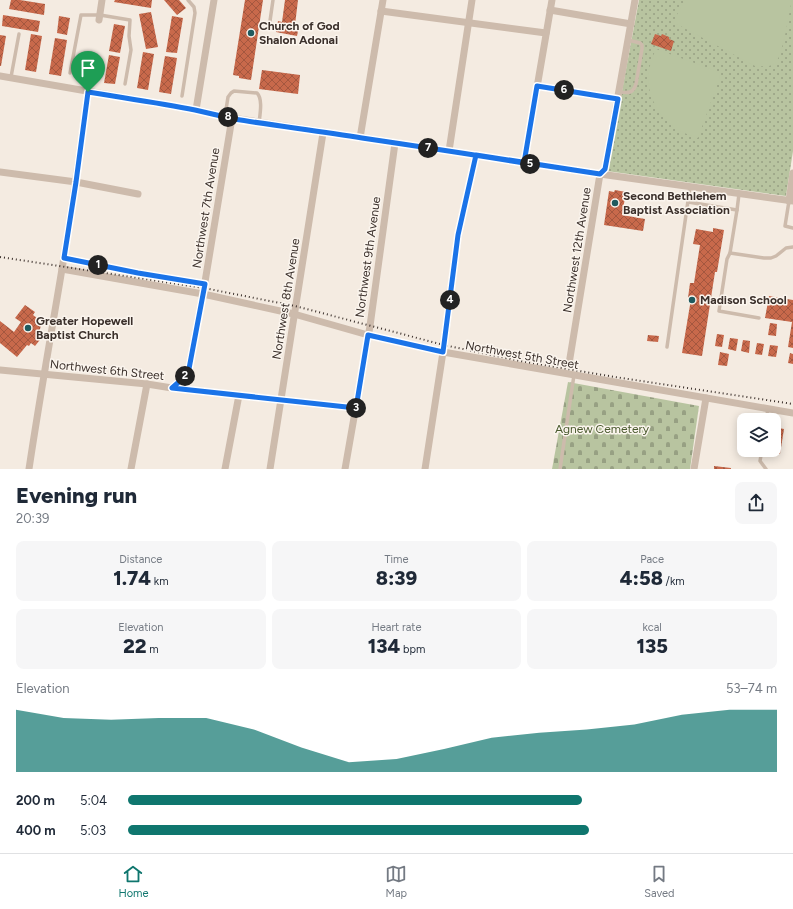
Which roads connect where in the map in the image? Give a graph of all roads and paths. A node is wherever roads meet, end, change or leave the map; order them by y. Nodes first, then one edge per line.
1 (102, 0) edge
2 (188, 0) edge
3 (214, 0) edge
4 (273, 0) edge
5 (383, 0) edge
6 (472, 0) edge
7 (552, 0) edge
8 (635, 0) edge
9 (550, 10) junction
10 (381, 11) junction
11 (99, 18) junction
12 (270, 21) dead end
13 (468, 23) junction
14 (631, 24) junction
15 (546, 33) junction
16 (18, 34) dead end
17 (628, 40) junction
18 (70, 73) dead end
19 (0, 76) edge
20 (11, 78) junction
21 (125, 84) dead end
22 (537, 86) junction
23 (88, 92) junction
24 (618, 95) junction
25 (182, 96) dead end
26 (196, 110) junction
27 (228, 118) junction
28 (259, 123) junction
29 (323, 133) junction
30 (360, 138) junction
31 (395, 143) junction
32 (449, 151) junction
33 (476, 155) junction
34 (524, 163) junction
35 (0, 172) edge
36 (793, 173) edge
37 (600, 174) junction
38 (76, 182) junction
39 (690, 187) junction
40 (138, 194) dead end
41 (739, 194) junction
42 (791, 201) edge
43 (688, 202) junction
44 (737, 210) junction
45 (793, 228) edge
46 (793, 247) edge
47 (730, 253) junction
48 (64, 258) junction
49 (62, 268) junction
50 (205, 284) junction
51 (203, 294) junction
52 (294, 314) junction
53 (759, 318) dead end
54 (368, 335) junction
55 (667, 347) dead end
56 (443, 352) junction
57 (569, 364) dead end
58 (0, 370) edge
59 (44, 375) junction
60 (574, 375) junction
61 (147, 384) junction
62 (172, 388) junction
63 (239, 395) junction
64 (706, 398) junction
65 (281, 400) junction
66 (356, 408) junction
67 (768, 409) junction
68 (767, 413) edge
69 (793, 413) edge
70 (761, 457) edge
71 (29, 469) edge
72 (131, 469) edge
73 (225, 469) edge
74 (270, 469) edge
75 (346, 469) edge
76 (425, 469) edge
77 (560, 469) edge
78 (694, 469) edge
79 (766, 469) edge

1 - 11 street
2 - 25 lane
3 - 26 street
4 - 12 lane
5 - 10 street
6 - 13 street
7 - 9 street
8 - 14 street, Northwest 12th Avenue
9 - 14 street
9 - 15 street
10 - 13 street
10 - 30 street
11 - 18 lane
11 - 21 lane
13 - 15 street
13 - 32 street
14 - 17 street, Northwest 12th Avenue
15 - 22 street
16 - 20 lane
17 - 24 street, Northwest 12th Avenue
17 - 24 lane
19 - 20 street
20 - 23 street
22 - 24 street
22 - 34 street
23 - 26 street
23 - 38 street
24 - 37 street, Northwest 12th Avenue
26 - 27 street
27 - 28 street
27 - 28 lane
27 - 50 street, Northwest 7th Avenue
28 - 29 street
29 - 30 street
29 - 52 street, Northwest 8th Avenue
30 - 31 street
31 - 32 street
31 - 54 street, Northwest 9th Avenue
32 - 33 street
33 - 34 street
33 - 56 street
34 - 37 street
35 - 38 street
36 - 42 street
37 - 39 street
37 - 57 street, Northwest 12th Avenue
38 - 40 street
38 - 48 street
39 - 41 street
39 - 43 lane
41 - 42 street
41 - 44 lane
42 - 45 lane
43 - 44 lane
43 - 55 lane
44 - 47 lane
46 - 47 lane
47 - 53 lane
48 - 49 street
48 - 50 street
49 - 51 street, Northwest 5th Street
49 - 59 street
50 - 51 street, Northwest 7th Avenue
51 - 52 street, Northwest 5th Street
51 - 62 street, Northwest 7th Avenue
52 - 54 street, Northwest 5th Street
52 - 65 street, Northwest 8th Avenue
54 - 56 street, Northwest 5th Street
54 - 66 street, Northwest 9th Avenue
56 - 60 street, Northwest 5th Street
56 - 76 street
58 - 59 street, Northwest 6th Street
59 - 61 street, Northwest 6th Street
59 - 71 street
60 - 64 street, Northwest 5th Street
60 - 77 lane
61 - 62 street, Northwest 6th Street
61 - 72 street
62 - 63 street, Northwest 6th Street
63 - 65 street, Northwest 6th Street
63 - 73 street
64 - 67 street, Northwest 5th Street
64 - 78 street
65 - 66 street, Northwest 6th Street
65 - 74 street, Northwest 8th Avenue
66 - 75 street, Northwest 9th Avenue
67 - 68 lane
67 - 69 street, Northwest 5th Street
70 - 79 lane

